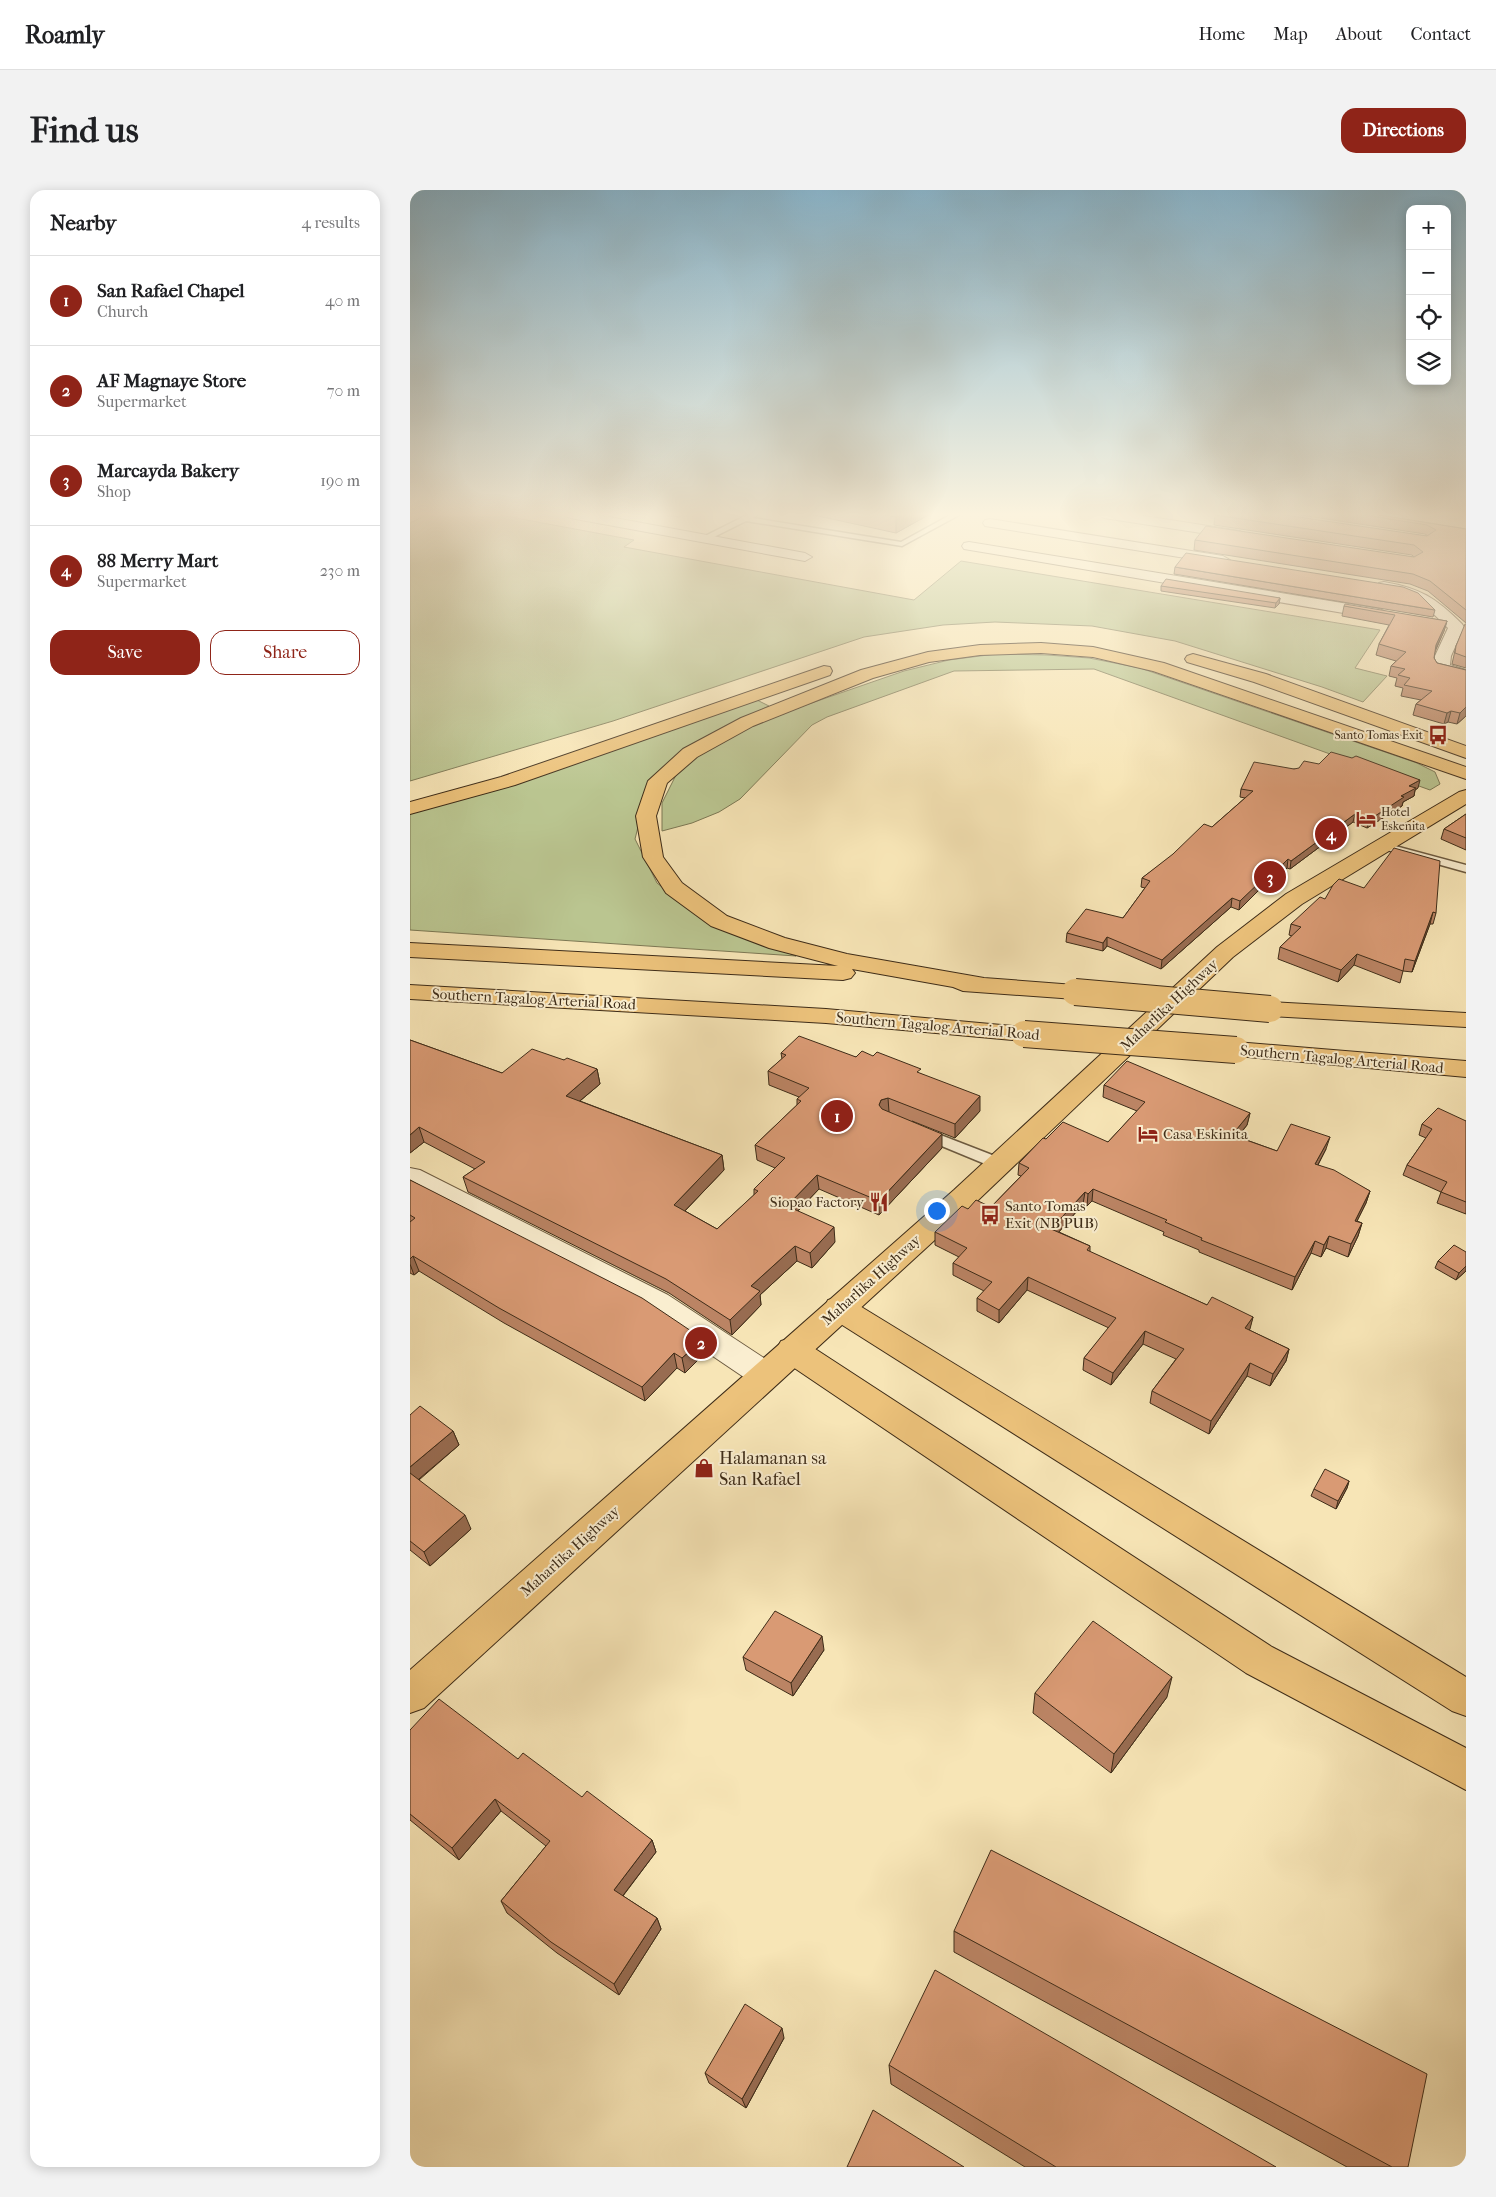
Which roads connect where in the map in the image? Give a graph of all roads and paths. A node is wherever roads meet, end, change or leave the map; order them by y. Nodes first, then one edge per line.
1 (1332, 606) edge
2 (1435, 606) edge
3 (1397, 617) edge
4 (1427, 622) edge
5 (1461, 628) edge
6 (1158, 651) dead end
7 (1175, 654) dead end
8 (872, 656) dead end
9 (837, 667) dead end
10 (1466, 675) edge
11 (1466, 752) edge
12 (1466, 773) edge
13 (1466, 796) edge
14 (410, 808) edge
15 (1384, 846) junction
16 (1466, 869) edge
17 (410, 950) edge
18 (982, 985) junction
19 (410, 992) edge
20 (1466, 1020) edge
21 (1334, 1058) junction
22 (1466, 1069) edge
23 (1466, 1082) edge
24 (914, 1130) edge
25 (1000, 1164) junction
26 (410, 1177) edge
27 (838, 1308) junction
28 (792, 1350) junction
29 (765, 1375) junction
30 (410, 1695) edge
31 (1466, 1698) edge
32 (1466, 1770) edge

1 - 3 street
2 - 5 street
4 - 5 street
5 - 10 street
6 - 8 highway
7 - 11 highway
9 - 14 highway
12 - 18 highway
13 - 15 highway, Maharlika Highway
15 - 16 lane
15 - 25 highway, Maharlika Highway
17 - 18 highway
18 - 20 highway, bridge
19 - 21 highway, Southern Tagalog Arterial Road, bridge
21 - 22 highway, Southern Tagalog Arterial Road
21 - 23 highway
24 - 25 lane
25 - 27 highway, Maharlika Highway
26 - 29 street
27 - 28 highway, Maharlika Highway
27 - 31 highway
28 - 29 highway, Maharlika Highway
28 - 32 highway
29 - 30 highway, Maharlika Highway

